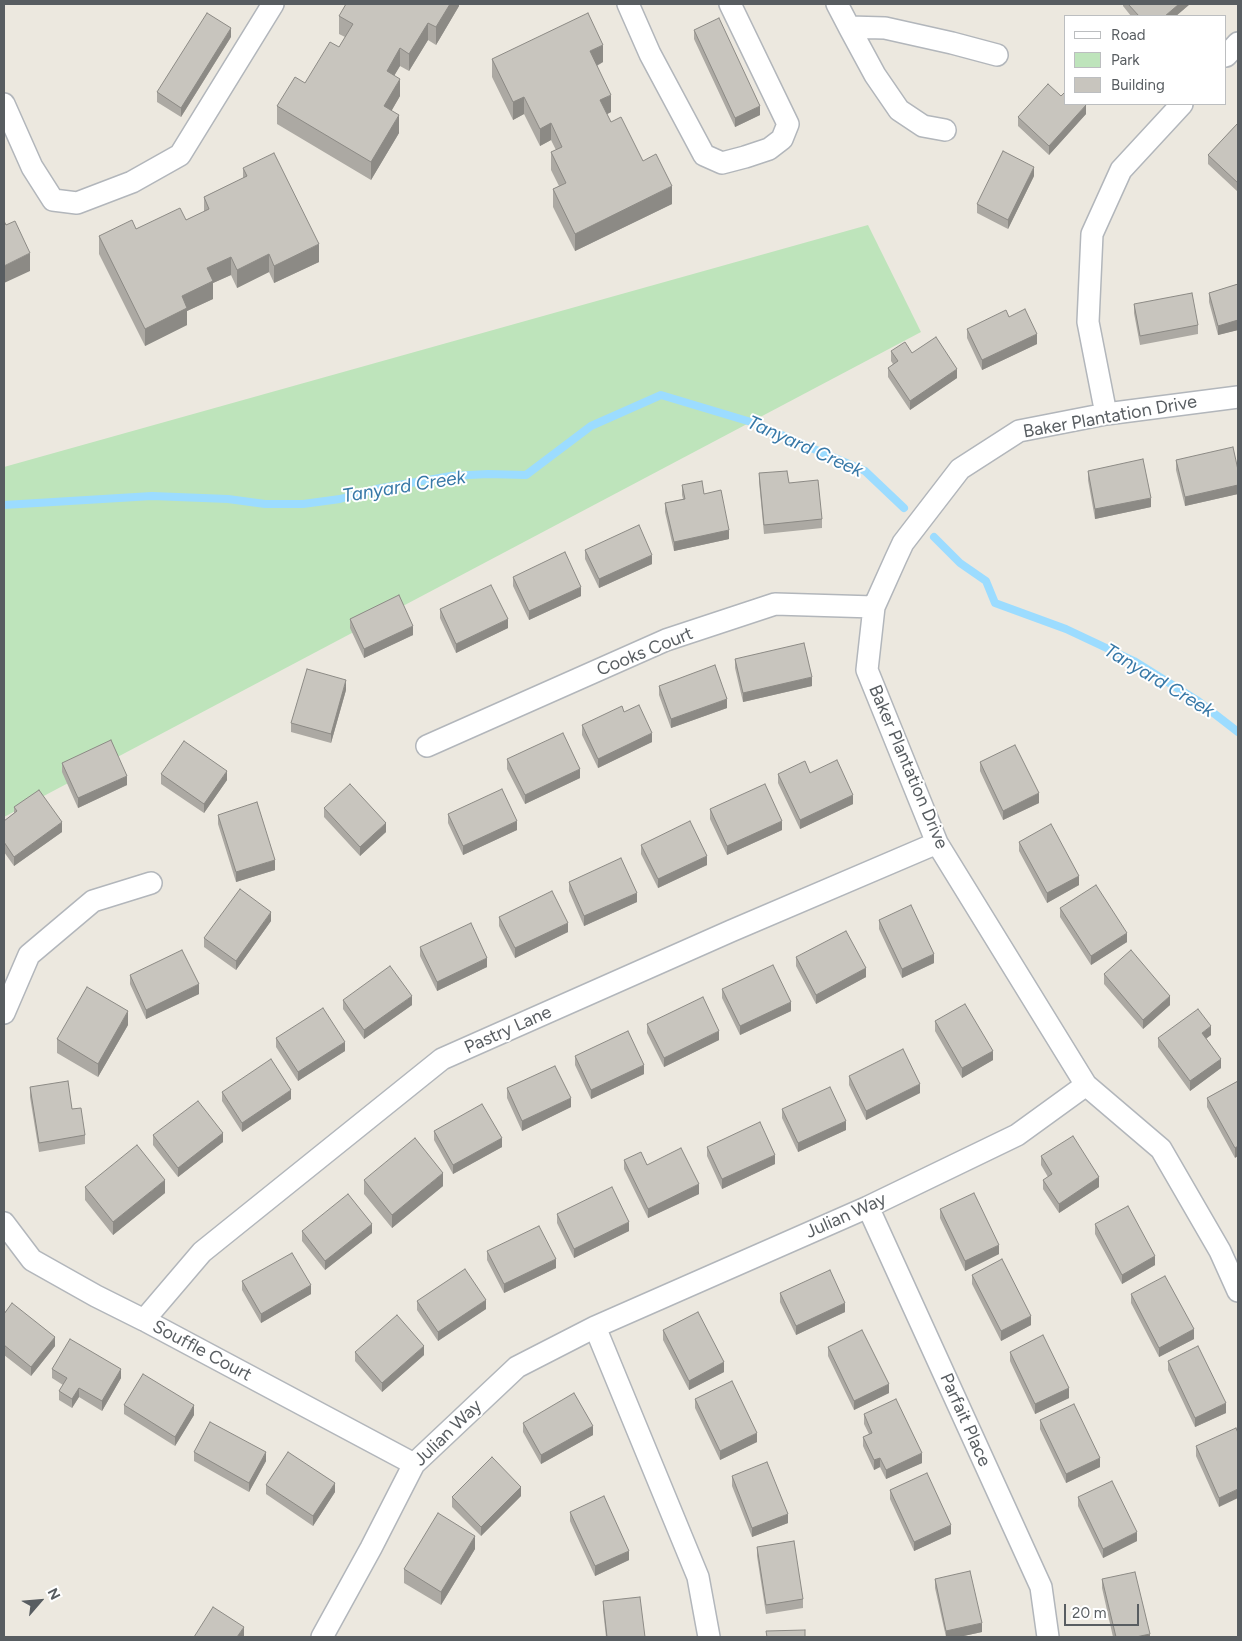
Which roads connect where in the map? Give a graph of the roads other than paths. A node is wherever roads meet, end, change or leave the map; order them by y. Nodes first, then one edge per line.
1 (273, 4) edge
2 (628, 4) edge
3 (730, 4) edge
4 (837, 4) edge
5 (849, 27) junction
6 (1238, 43) edge
7 (997, 55) dead end
8 (1227, 55) edge
9 (4, 104) edge
10 (1181, 105) edge
11 (946, 130) dead end
12 (1238, 397) edge
13 (1106, 414) junction
14 (874, 607) junction
15 (427, 746) dead end
16 (937, 843) junction
17 (151, 883) dead end
18 (4, 1013) edge
19 (1086, 1085) junction
20 (868, 1207) junction
21 (4, 1223) edge
22 (1238, 1291) edge
23 (144, 1320) junction
24 (594, 1327) junction
25 (414, 1464) junction
26 (322, 1637) edge
27 (709, 1637) edge
28 (1048, 1637) edge

1 - 9 street
2 - 3 street
4 - 5 street
5 - 7 street
5 - 11 street
6 - 8 street
10 - 13 street
12 - 13 street, Baker Plantation Drive
13 - 14 street, Baker Plantation Drive
14 - 15 street, Cooks Court
14 - 16 street, Baker Plantation Drive
16 - 19 street, Baker Plantation Drive
16 - 23 street, Pastry Lane
17 - 18 street
19 - 20 street, Julian Way
19 - 22 street, Baker Plantation Drive
20 - 24 street, Julian Way
20 - 28 street, Parfait Place
21 - 23 street, Souffle Court
23 - 25 street, Souffle Court
24 - 25 street, Julian Way
24 - 27 street
25 - 26 street, Julian Way

